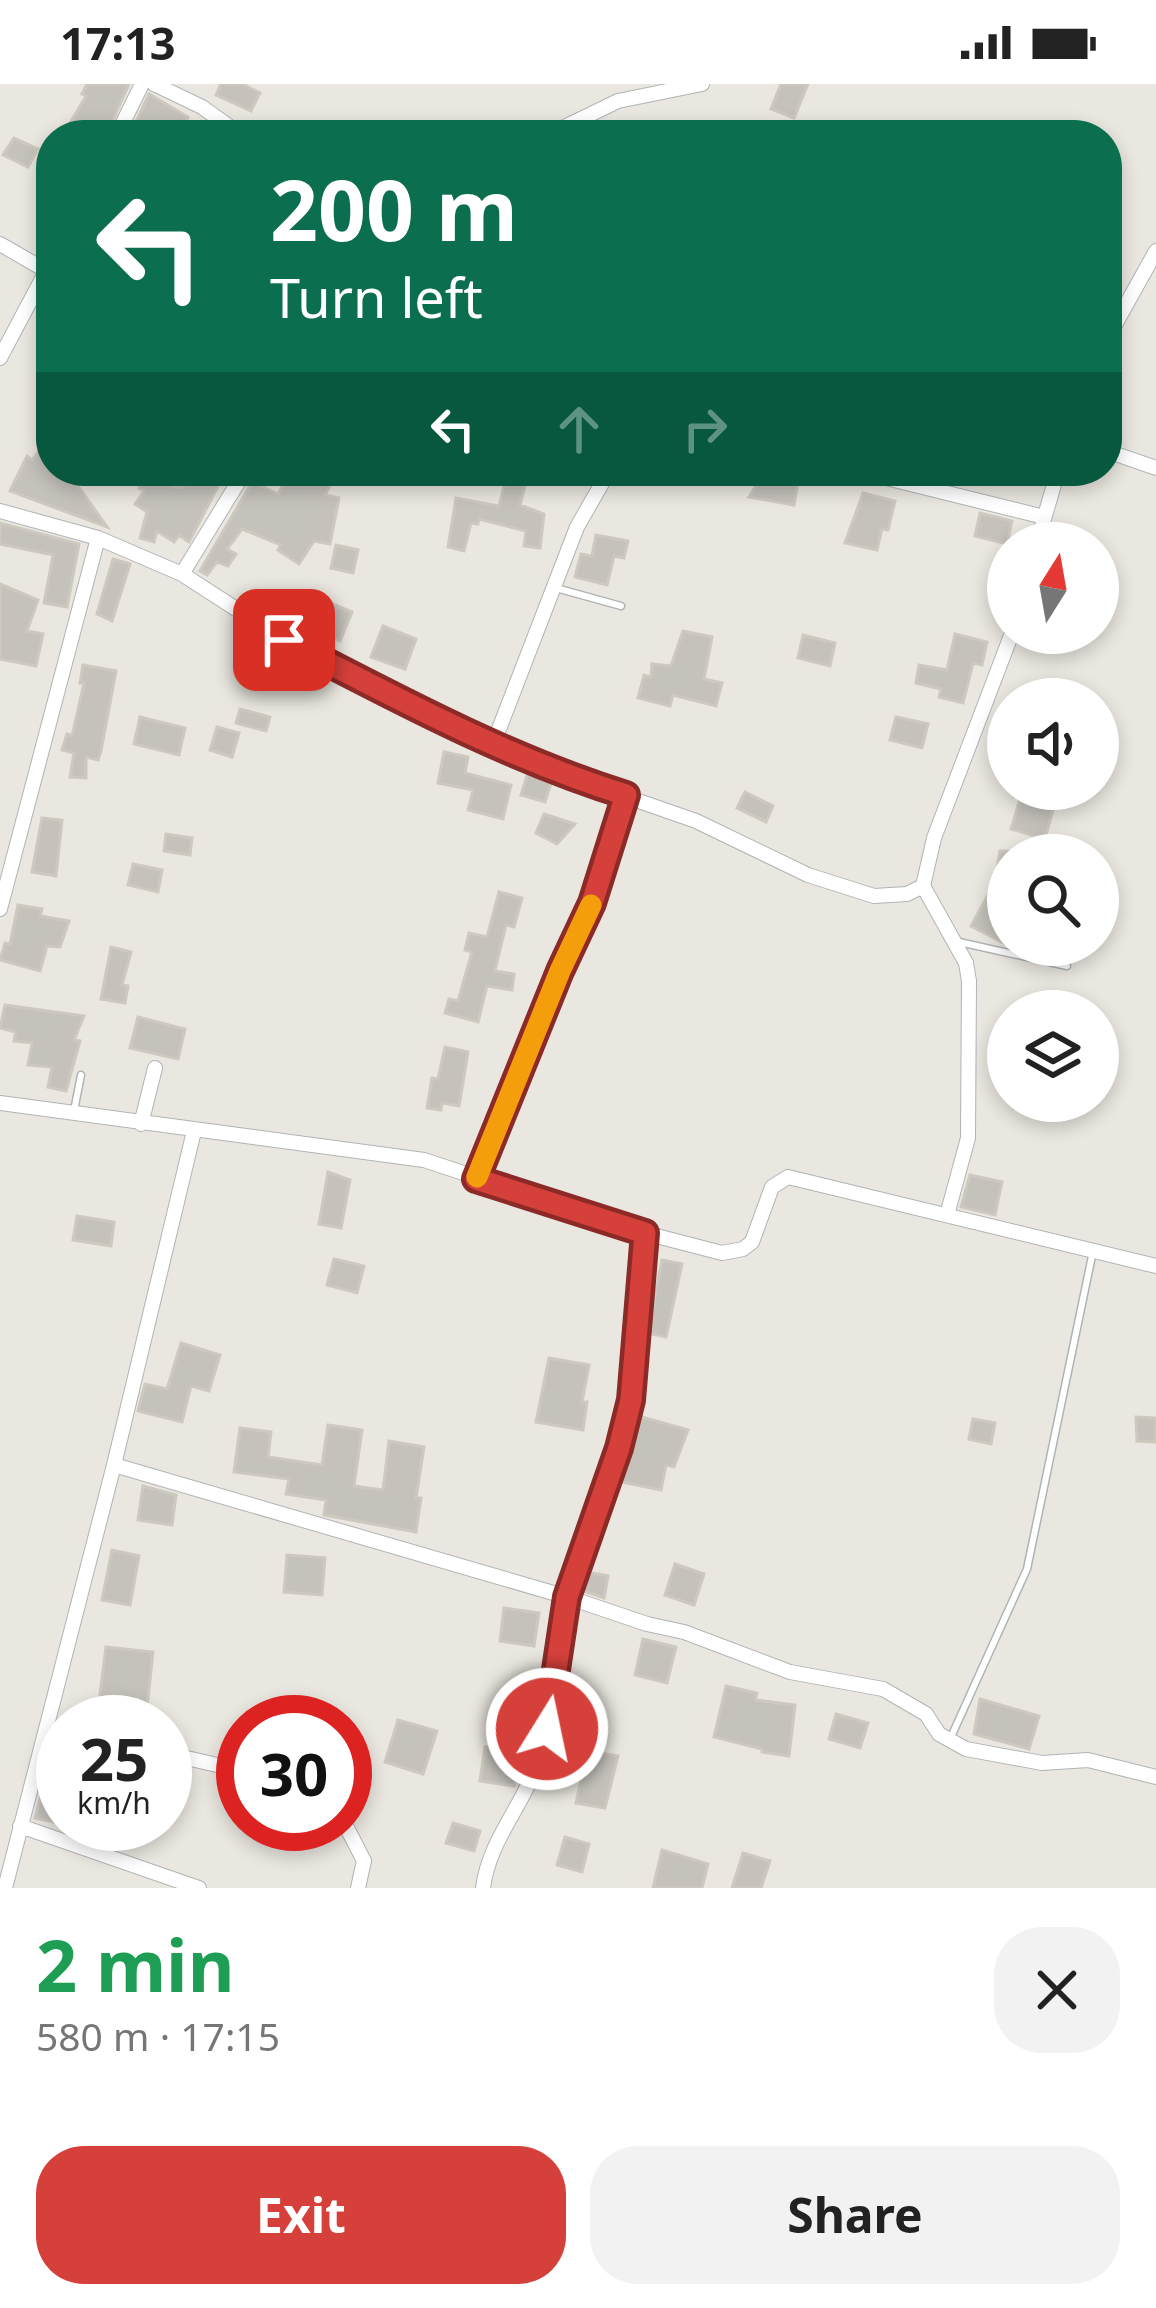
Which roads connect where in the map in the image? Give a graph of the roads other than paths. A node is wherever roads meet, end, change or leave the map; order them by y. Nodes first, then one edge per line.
1 (142, 84) edge
2 (154, 84) edge
3 (702, 84) edge
4 (124, 120) edge
5 (220, 120) edge
6 (579, 120) edge
7 (0, 244) edge
8 (1156, 251) edge
9 (36, 260) edge
10 (36, 289) edge
11 (1122, 312) edge
12 (0, 358) edge
13 (1122, 456) edge
14 (1156, 468) edge
15 (236, 486) edge
16 (600, 486) edge
17 (919, 486) edge
18 (1053, 486) edge
19 (0, 511) edge
20 (1044, 517) junction
21 (1043, 522) edge
22 (98, 538) junction
23 (182, 574) junction
24 (552, 587) junction
25 (621, 606) dead end
26 (1004, 654) edge
27 (494, 742) junction
28 (626, 795) junction
29 (923, 886) junction
30 (0, 909) edge
31 (956, 942) junction
32 (987, 949) edge
33 (155, 1068) dead end
34 (81, 1075) dead end
35 (0, 1103) edge
36 (74, 1114) junction
37 (141, 1124) junction
38 (194, 1131) junction
39 (476, 1179) junction
40 (947, 1215) junction
41 (645, 1233) junction
42 (1094, 1250) junction
43 (1156, 1266) edge
44 (114, 1465) junction
45 (567, 1597) junction
46 (54, 1695) edge
47 (950, 1740) junction
48 (36, 1764) edge
49 (1156, 1777) edge
50 (20, 1826) junction
51 (359, 1851) edge
52 (4, 1888) edge
53 (200, 1888) edge
54 (358, 1888) edge
55 (482, 1888) edge

1 - 4 street
2 - 5 street
3 - 6 street
7 - 9 street
8 - 11 street
10 - 12 street
13 - 14 street
15 - 23 street
16 - 24 street
17 - 20 street
18 - 20 street
19 - 22 street
20 - 21 street
22 - 23 street
22 - 30 street
23 - 27 street
24 - 25 lane
24 - 27 street
26 - 29 street
27 - 28 street
28 - 29 street
28 - 39 lane
29 - 31 street
31 - 32 lane
31 - 40 street
33 - 37 street
34 - 36 lane
35 - 36 street
36 - 37 street
37 - 38 street
38 - 39 street
38 - 44 street
39 - 41 street
40 - 41 street
40 - 42 street
41 - 45 street
42 - 43 street
42 - 47 lane
44 - 45 street
44 - 46 street
45 - 47 street
45 - 55 street
47 - 49 street
48 - 50 street
50 - 52 street
50 - 53 street
51 - 54 street

